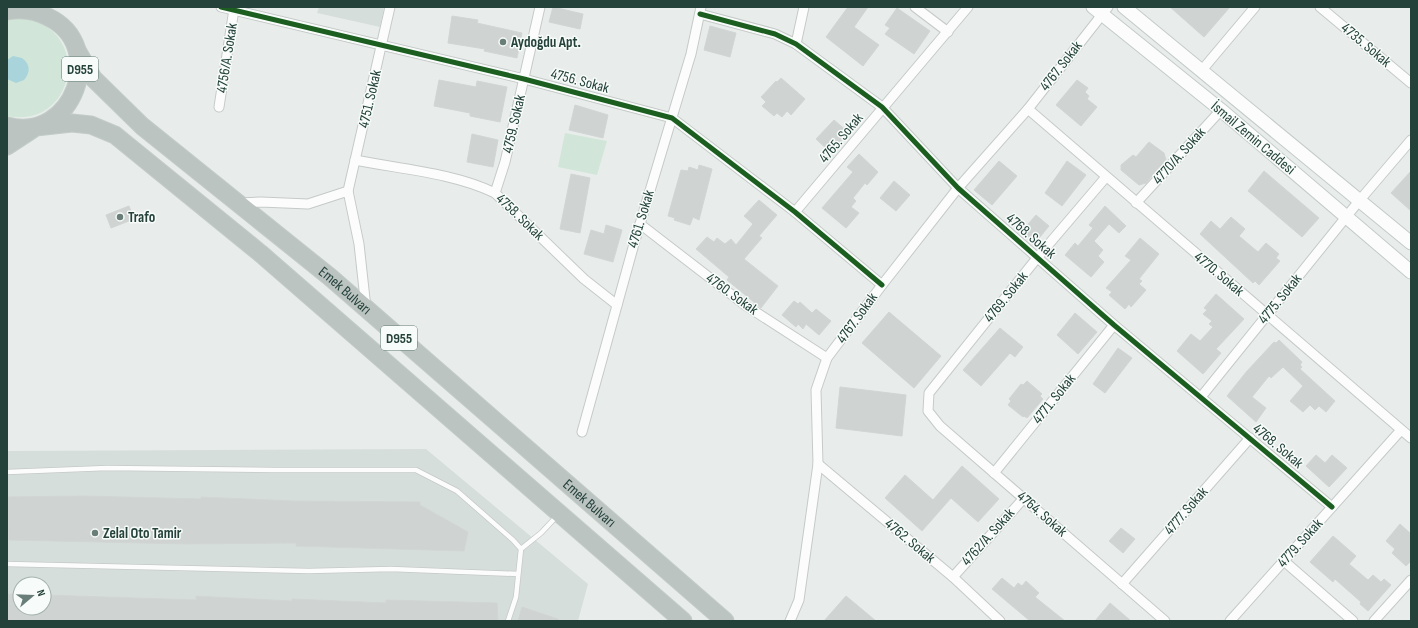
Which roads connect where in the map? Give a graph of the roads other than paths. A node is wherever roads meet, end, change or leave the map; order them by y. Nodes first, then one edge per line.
1 (221, 7) edge
2 (390, 7) edge
3 (540, 7) edge
4 (804, 7) edge
5 (916, 7) edge
6 (968, 7) edge
7 (1124, 7) edge
8 (1255, 7) edge
9 (1320, 7) edge
10 (234, 9) junction
11 (1101, 9) edge
12 (701, 10) edge
13 (7, 11) edge
14 (948, 32) junction
15 (796, 44) junction
16 (382, 46) junction
17 (78, 52) junction
18 (1202, 70) junction
19 (524, 79) junction
20 (1411, 83) edge
21 (219, 107) dead end
22 (882, 107) junction
23 (1028, 109) junction
24 (1222, 110) junction
25 (672, 118) junction
26 (7, 126) edge
27 (36, 126) junction
28 (1411, 140) edge
29 (7, 146) edge
30 (355, 160) junction
31 (1106, 177) junction
32 (958, 188) junction
33 (348, 191) junction
34 (495, 193) junction
35 (1359, 201) junction
36 (239, 203) junction
37 (1136, 203) junction
38 (795, 212) junction
39 (1347, 218) junction
40 (640, 224) junction
41 (1411, 243) edge
42 (1037, 258) junction
43 (1411, 272) edge
44 (882, 285) junction
45 (617, 305) junction
46 (366, 309) junction
47 (1267, 314) junction
48 (1114, 325) junction
49 (827, 358) junction
50 (1202, 397) junction
51 (927, 403) joint
52 (1401, 430) junction
53 (582, 432) dead end
54 (1250, 438) junction
55 (1411, 438) edge
56 (818, 464) junction
57 (7, 472) edge
58 (994, 473) junction
59 (1024, 498) junction
60 (1332, 508) junction
61 (559, 513) junction
62 (521, 549) junction
63 (1284, 561) junction
64 (7, 564) edge
65 (518, 574) junction
66 (953, 577) junction
67 (1411, 580) edge
68 (1122, 584) junction
69 (508, 621) edge
70 (683, 621) edge
71 (725, 621) edge
72 (790, 621) edge
73 (1000, 621) edge
74 (1165, 621) edge
75 (1230, 621) edge
76 (1353, 621) edge
77 (1374, 621) edge

1 - 10 street, 4756. Sokak
2 - 16 street, 4751. Sokak
3 - 19 street, 4759. Sokak
4 - 15 street
5 - 14 street
6 - 14 street, 4765. Sokak
7 - 18 main road, İsmail Zemin Caddesi
8 - 18 street
9 - 20 street, 4735. Sokak
10 - 16 street, 4756. Sokak
10 - 21 street, 4756/A. Sokak
11 - 23 street, 4767. Sokak
11 - 24 main road, İsmail Zemin Caddesi
12 - 15 street, 4768. Sokak
12 - 25 street, 4761. Sokak
13 - 17 highway, D955
14 - 22 street, 4765. Sokak
15 - 22 street, 4768. Sokak
16 - 19 street, 4756. Sokak
16 - 30 street, 4751. Sokak
17 - 27 highway, D955
17 - 36 highway, Emek Bulvarı / D955
18 - 35 main road, İsmail Zemin Caddesi
19 - 25 street, 4756. Sokak
19 - 34 street, 4759. Sokak
22 - 32 street, 4768. Sokak
22 - 38 street, 4765. Sokak
23 - 31 street, 4770. Sokak
23 - 32 street, 4767. Sokak
24 - 37 street, 4770/A. Sokak
24 - 39 main road, İsmail Zemin Caddesi
25 - 38 street, 4756. Sokak
25 - 40 street, 4761. Sokak
26 - 27 highway, D955
27 - 29 highway, D955
27 - 61 highway, Emek Bulvarı / D955
28 - 35 street, 4775. Sokak
30 - 33 street, 4751. Sokak
30 - 34 street, 4758. Sokak
31 - 37 street, 4770. Sokak
31 - 42 street, 4769. Sokak
32 - 42 street, 4768. Sokak
32 - 44 street, 4767. Sokak
33 - 36 street
33 - 46 street
34 - 45 street, 4758. Sokak
35 - 39 street, 4775. Sokak
35 - 41 main road, İsmail Zemin Caddesi
36 - 46 highway, Emek Bulvarı / D955
37 - 47 street, 4770. Sokak
38 - 44 street, 4756. Sokak
39 - 43 main road, İsmail Zemin Caddesi
39 - 47 street, 4775. Sokak
40 - 45 street, 4761. Sokak
40 - 49 street, 4760. Sokak
42 - 48 street, 4768. Sokak
42 - 51 street, 4769. Sokak
44 - 49 street, 4767. Sokak
45 - 53 street, 4761. Sokak
46 - 71 highway, Emek Bulvarı / D955
47 - 50 street, 4775. Sokak
47 - 52 street, 4770. Sokak
48 - 50 street, 4768. Sokak
48 - 58 street, 4771. Sokak
49 - 56 street, 4767. Sokak
50 - 54 street, 4768. Sokak
51 - 58 street, 4764. Sokak
52 - 55 street, 4770. Sokak
52 - 60 street, 4779. Sokak
54 - 60 street, 4768. Sokak
54 - 68 street, 4777. Sokak
56 - 66 street, 4762. Sokak
56 - 72 street, 4767. Sokak
57 - 62 lane
58 - 59 street, 4764. Sokak
59 - 66 street, 4762/A. Sokak
59 - 68 street, 4764. Sokak
60 - 63 street, 4779. Sokak
61 - 62 lane
61 - 70 highway, Emek Bulvarı / D955
62 - 65 lane
63 - 75 street, 4779. Sokak
63 - 76 street
64 - 65 lane
65 - 69 lane
66 - 73 street, 4762. Sokak
67 - 77 street
68 - 74 street, 4764. Sokak

